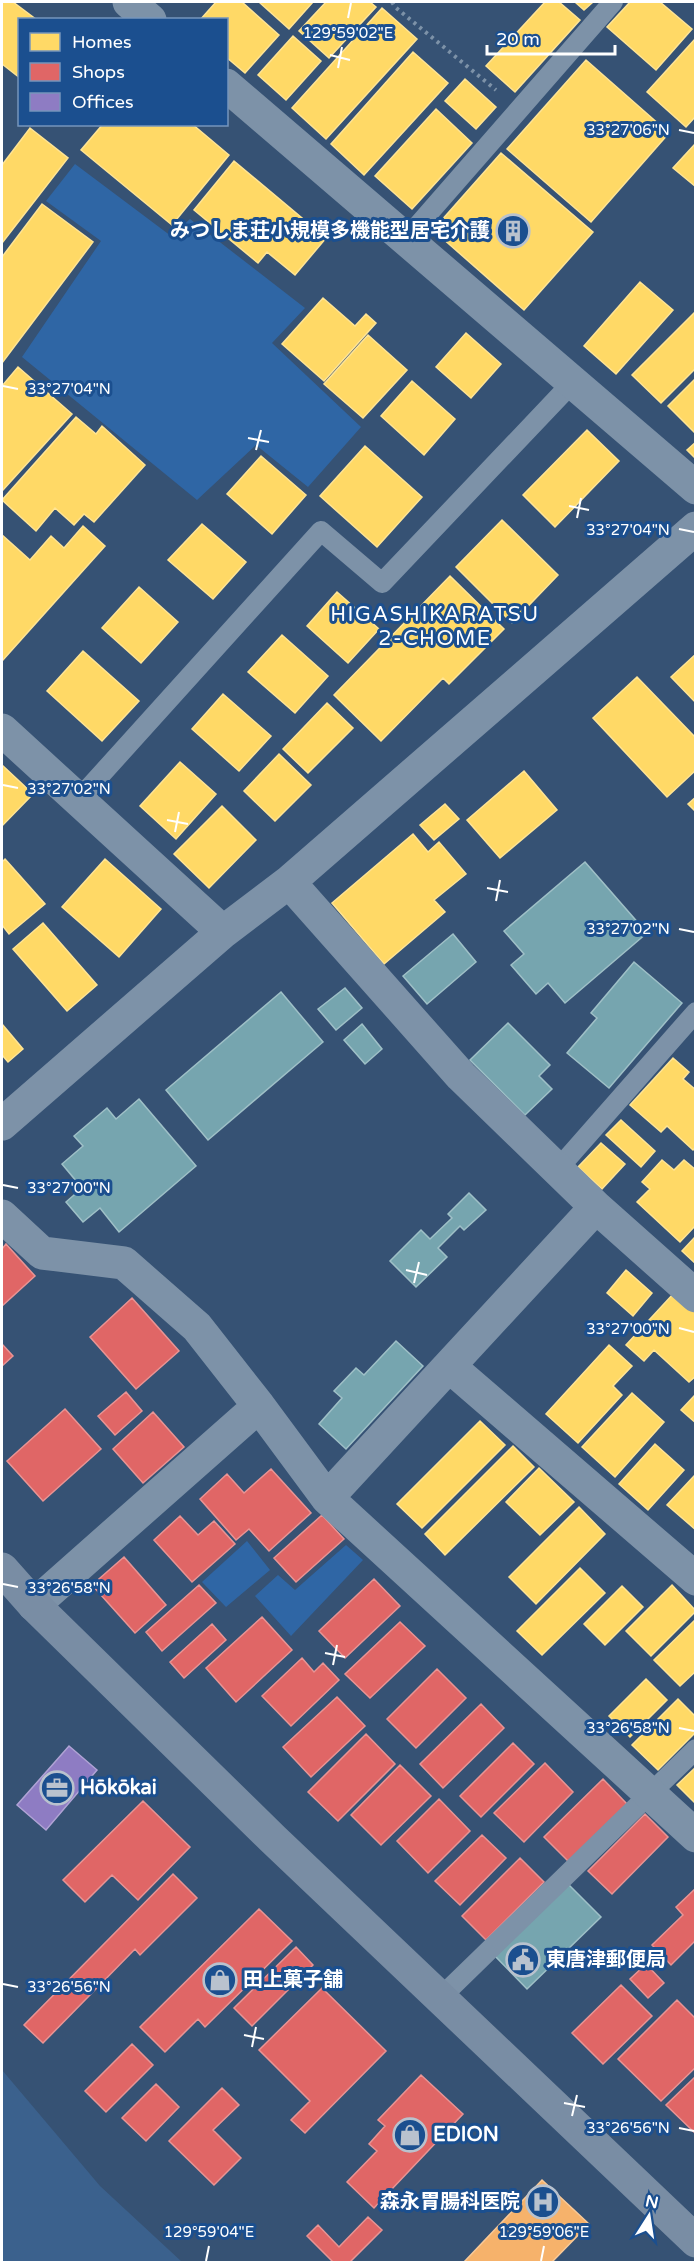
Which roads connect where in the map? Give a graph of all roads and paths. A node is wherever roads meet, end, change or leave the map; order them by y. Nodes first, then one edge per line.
1 (129, 2) edge
2 (392, 2) edge
3 (613, 2) edge
4 (148, 18) edge
5 (228, 87) edge
6 (519, 108) junction
7 (406, 239) junction
8 (573, 382) junction
9 (696, 488) edge
10 (696, 528) edge
11 (2, 730) edge
12 (78, 800) junction
13 (289, 882) junction
14 (223, 932) junction
15 (696, 1012) edge
16 (2, 1124) edge
17 (557, 1170) junction
18 (596, 1207) junction
19 (2, 1216) edge
20 (696, 1296) edge
21 (449, 1366) junction
22 (259, 1406) junction
23 (327, 1498) junction
24 (2, 1569) edge
25 (696, 1580) edge
26 (34, 1605) junction
27 (696, 1749) edge
28 (650, 1793) junction
29 (696, 1836) edge
30 (441, 1997) junction
31 (696, 2241) edge

1 - 4 street
2 - 6 path
3 - 6 lane
5 - 7 street
6 - 7 lane
7 - 8 street
8 - 9 street
8 - 12 lane
10 - 13 street
11 - 12 street
12 - 14 street
13 - 14 street
13 - 17 street
14 - 16 street
15 - 17 lane
17 - 18 street
18 - 20 street
18 - 21 street
19 - 22 street
21 - 23 street
21 - 25 street
22 - 23 street
22 - 26 street
23 - 28 street
24 - 26 street
26 - 30 street
27 - 28 lane
28 - 29 street
28 - 30 lane
30 - 31 street

